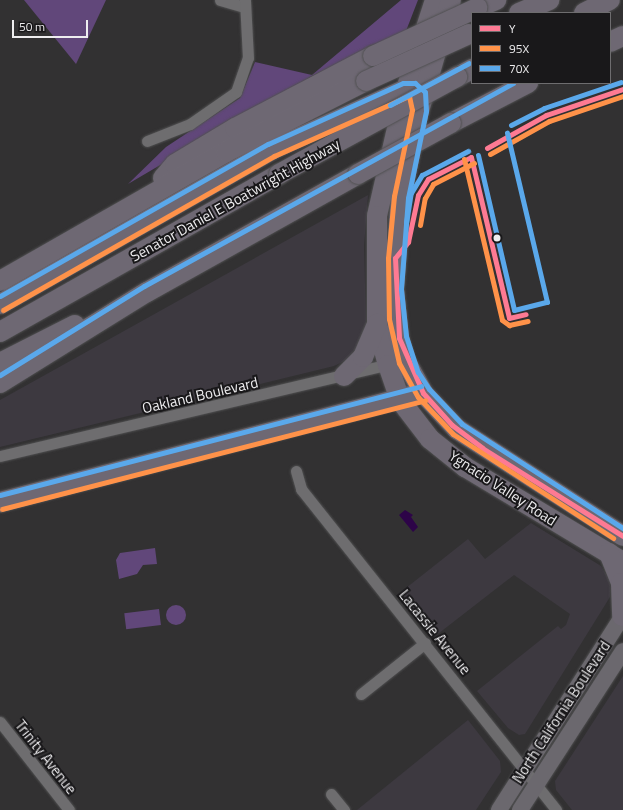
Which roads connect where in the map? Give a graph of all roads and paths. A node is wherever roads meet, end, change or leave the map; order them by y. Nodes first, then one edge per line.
1 (220, 0) edge
2 (435, 0) edge
3 (451, 0) edge
4 (496, 0) edge
5 (549, 0) edge
6 (610, 0) edge
7 (245, 4) edge
8 (521, 12) edge
9 (586, 12) edge
10 (471, 34) edge
11 (623, 36) edge
12 (611, 42) edge
13 (464, 73) edge
14 (526, 84) edge
15 (406, 89) junction
16 (419, 111) junction
17 (147, 141) dead end
18 (147, 196) junction
19 (0, 281) edge
20 (147, 292) junction
21 (0, 304) edge
22 (377, 324) junction
23 (0, 332) edge
24 (397, 362) junction
25 (0, 363) edge
26 (344, 376) junction
27 (0, 383) edge
28 (423, 393) junction
29 (400, 400) junction
30 (0, 456) edge
31 (296, 471) dead end
32 (0, 502) edge
33 (621, 533) edge
34 (616, 558) edge
35 (623, 616) edge
36 (425, 643) junction
37 (623, 651) edge
38 (361, 694) dead end
39 (0, 722) edge
40 (523, 769) junction
41 (536, 786) junction
42 (331, 794) dead end
43 (69, 810) edge
44 (344, 810) edge
45 (499, 810) edge
46 (520, 810) edge
47 (556, 810) edge

1 - 7 street
2 - 15 highway, Ygnacio Valley Road
3 - 16 highway, Ygnacio Valley Road
4 - 18 highway, bridge
5 - 8 highway
6 - 9 highway
7 - 17 street
10 - 18 highway, bridge
11 - 12 highway
13 - 23 highway, Senator Daniel E Boatwright Highway, bridge
14 - 20 highway, bridge
15 - 16 highway
15 - 21 highway
15 - 22 highway, Ygnacio Valley Road
16 - 24 highway, Ygnacio Valley Road
18 - 19 highway
20 - 25 highway
20 - 27 highway
22 - 24 highway, Ygnacio Valley Road
22 - 26 highway
24 - 26 street, Oakland Boulevard
24 - 28 highway, Ygnacio Valley Road
24 - 29 highway, Ygnacio Valley Road
26 - 30 street, Oakland Boulevard
28 - 29 highway
28 - 33 highway, Ygnacio Valley Road
29 - 32 highway
29 - 34 highway, Ygnacio Valley Road
31 - 36 street, Lacassie Avenue
34 - 35 highway
35 - 40 main road, North California Boulevard
36 - 38 street
36 - 40 street, Lacassie Avenue
37 - 41 main road, North California Boulevard
39 - 43 street, Trinity Avenue
40 - 41 street, Lacassie Avenue
40 - 45 main road, North California Boulevard
41 - 46 main road, North California Boulevard
41 - 47 street, Lacassie Avenue
42 - 44 street

